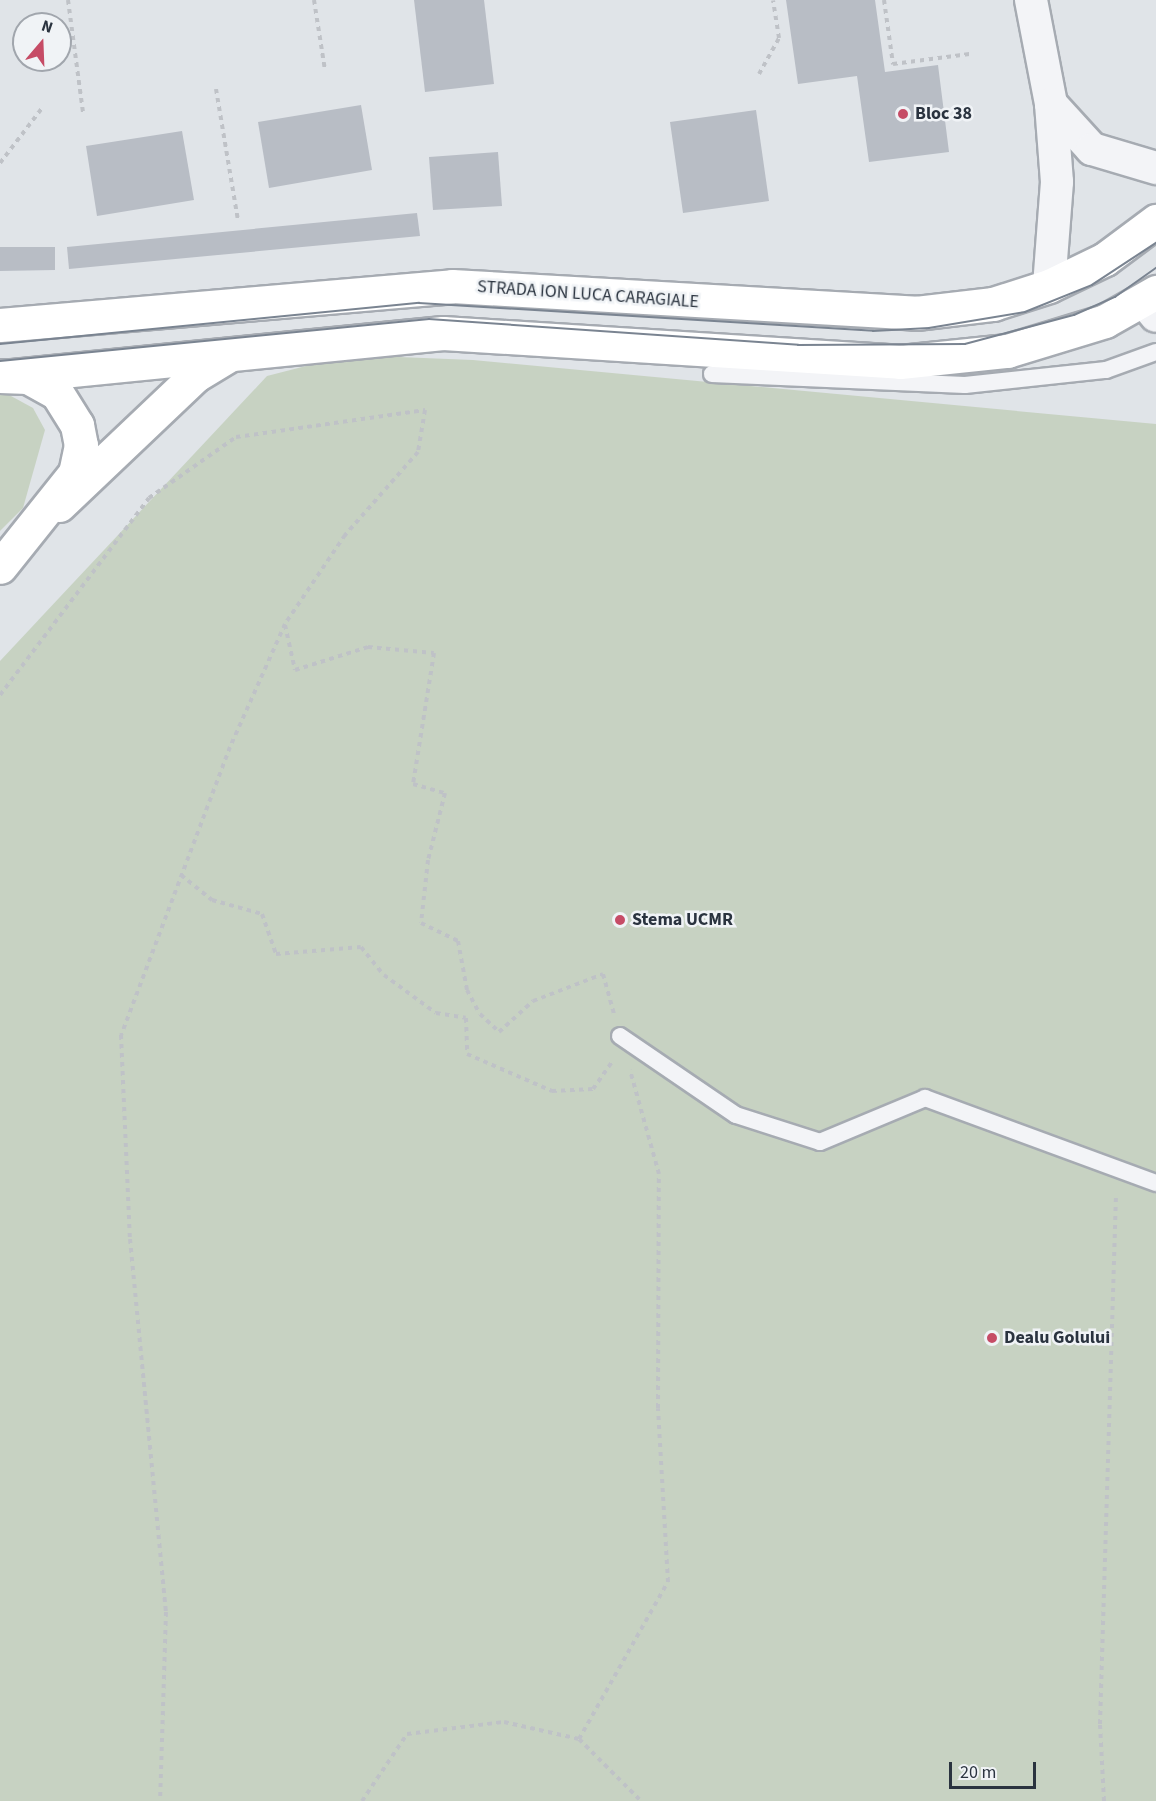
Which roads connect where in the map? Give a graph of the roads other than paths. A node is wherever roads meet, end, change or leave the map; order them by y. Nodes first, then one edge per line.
1 (1030, 0) edge
2 (1051, 104) junction
3 (1156, 168) edge
4 (1156, 221) edge
5 (1049, 286) junction
6 (1152, 303) edge
7 (0, 326) edge
8 (236, 351) junction
9 (1156, 352) edge
10 (712, 374) dead end
11 (6, 376) edge
12 (30, 534) junction
13 (0, 567) edge
14 (622, 1041) road end
15 (1156, 1183) edge

1 - 2 street
2 - 3 street
2 - 5 street
4 - 5 main road, STRADA ION LUCA CARAGIALE
5 - 7 main road, STRADA ION LUCA CARAGIALE
6 - 8 main road
8 - 11 main road
8 - 12 main road
9 - 10 lane
11 - 12 main road
12 - 13 main road
14 - 15 lane

